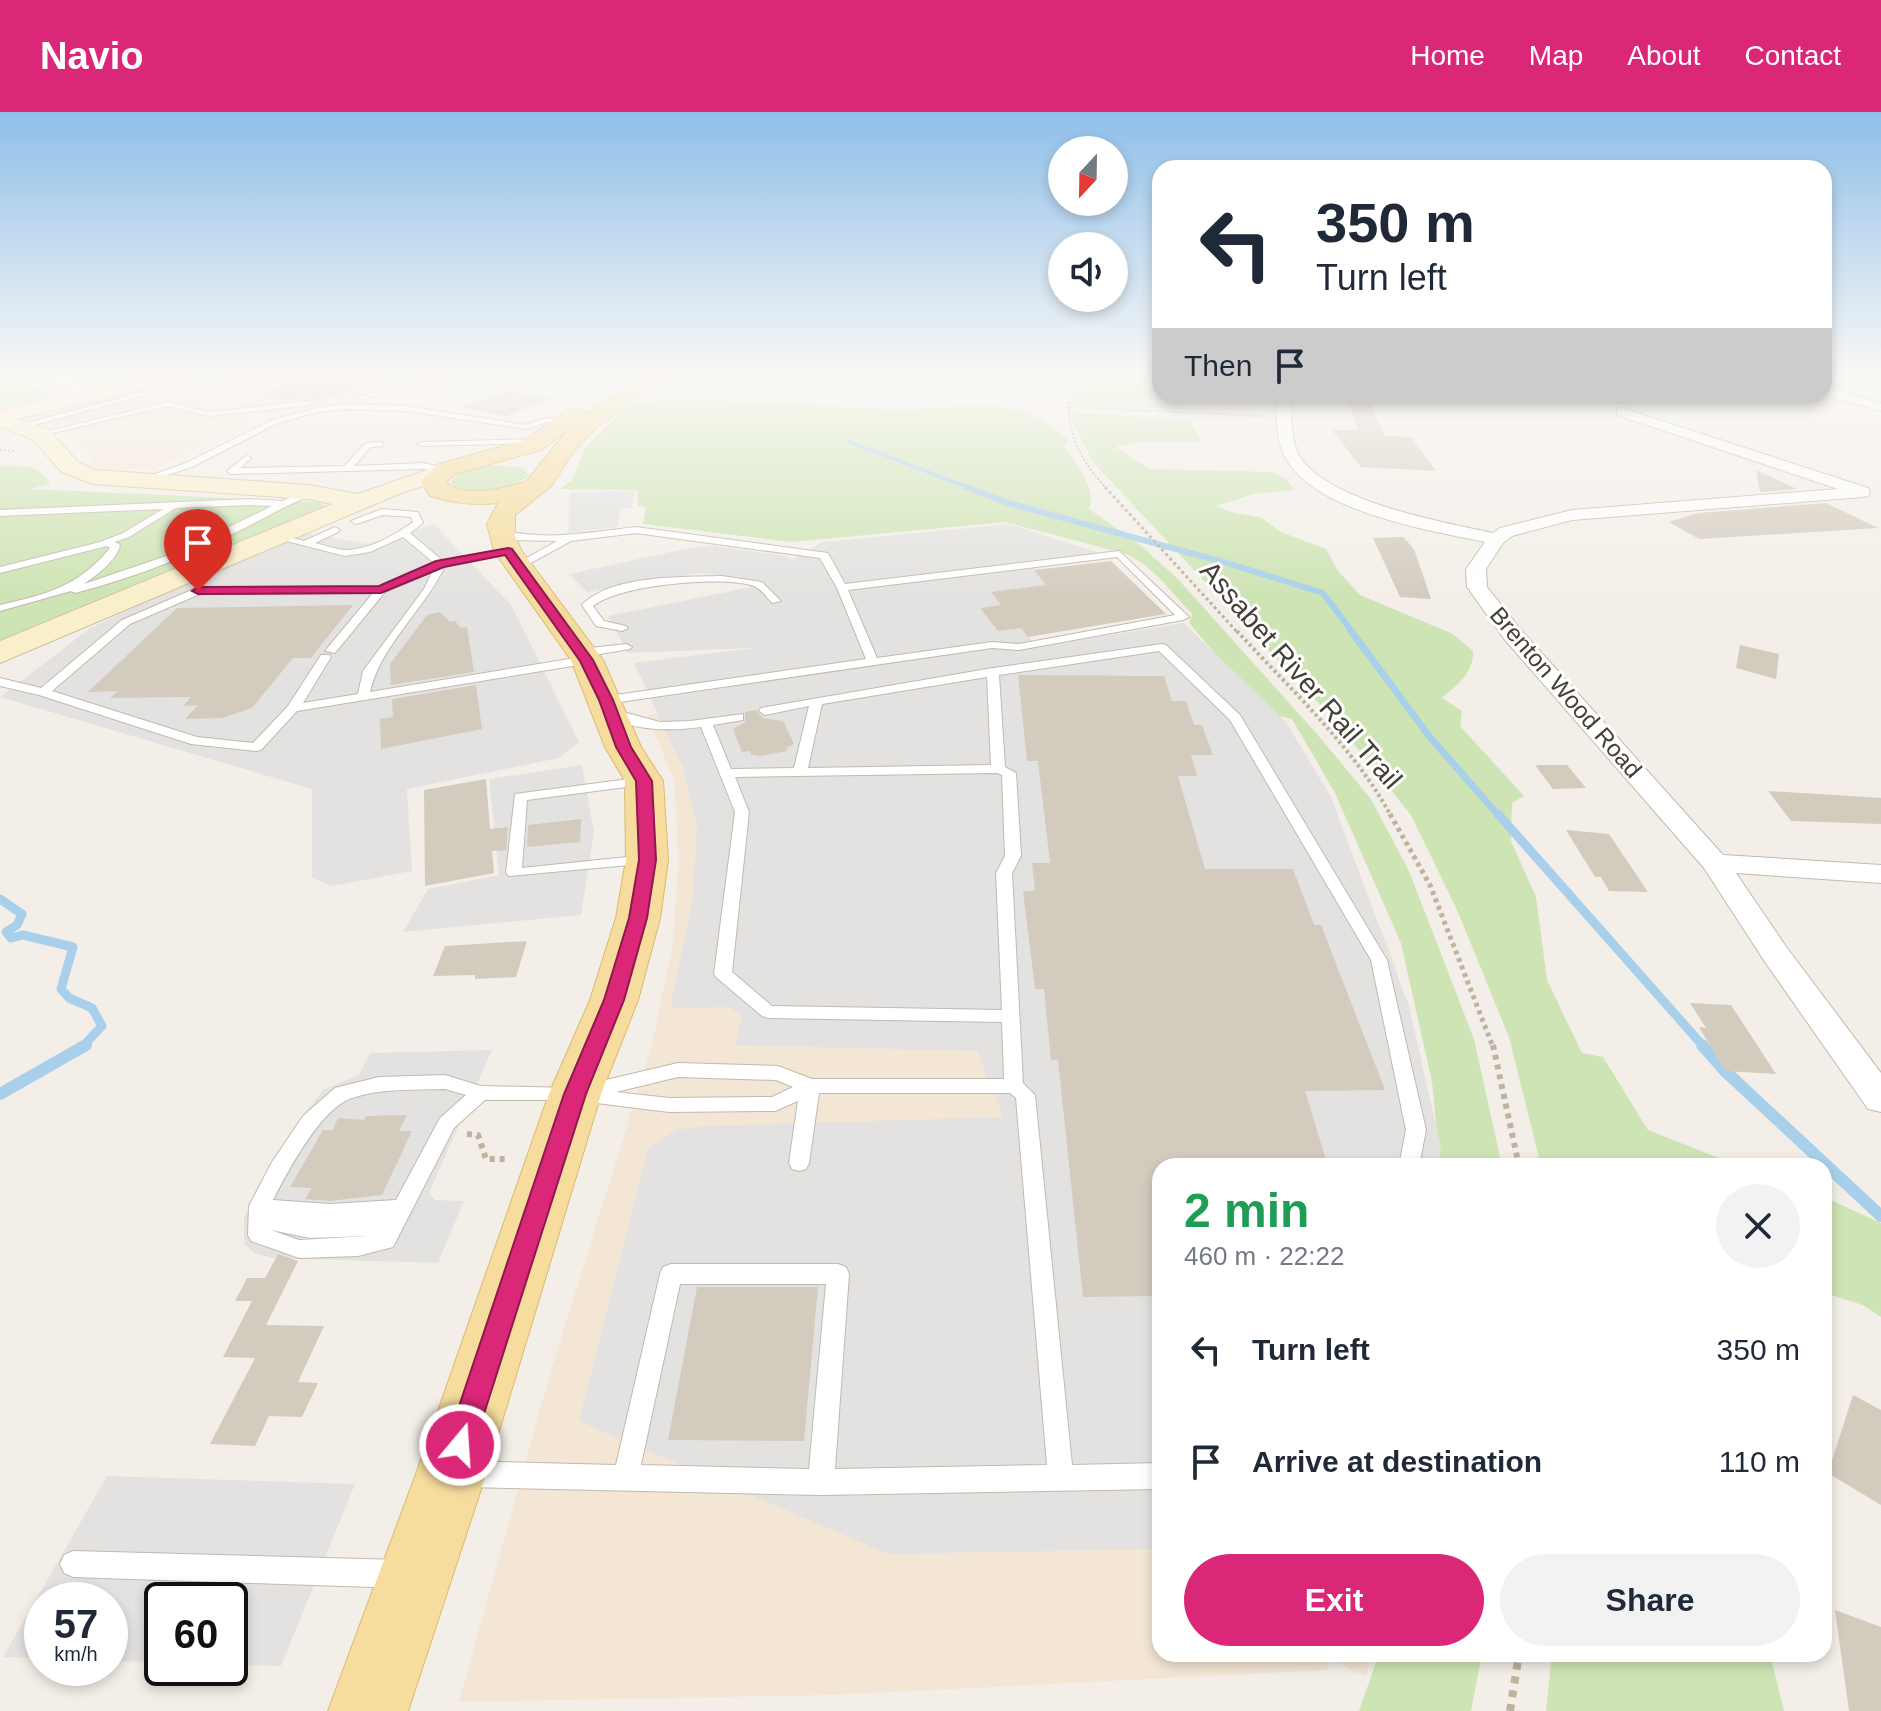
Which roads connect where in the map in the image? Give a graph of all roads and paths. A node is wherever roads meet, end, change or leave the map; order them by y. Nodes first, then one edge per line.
1 (46, 449) edge
2 (220, 449) edge
3 (421, 449) junction
4 (427, 449) edge
5 (521, 449) edge
6 (561, 449) edge
7 (1080, 449) edge
8 (1290, 449) edge
9 (1734, 449) edge
10 (0, 450) edge
11 (15, 451) dead end
12 (369, 452) dead end
13 (247, 458) dead end
14 (551, 465) junction
15 (408, 468) junction
16 (346, 469) junction
17 (290, 470) junction
18 (457, 475) junction
19 (140, 481) junction
20 (532, 488) junction
21 (262, 489) junction
22 (309, 492) junction
23 (1872, 494) edge
24 (283, 504) junction
25 (175, 505) junction
26 (358, 512) junction
27 (0, 513) edge
28 (335, 530) dead end
29 (404, 533) junction
30 (276, 537) junction
31 (569, 538) junction
32 (1496, 539) junction
33 (108, 543) junction
34 (305, 544) junction
35 (508, 550) junction
36 (0, 559) edge
37 (441, 564) junction
38 (0, 570) edge
39 (842, 588) junction
40 (381, 590) junction
41 (62, 593) junction
42 (776, 601) dead end
43 (0, 608) edge
44 (0, 653) edge
45 (873, 662) junction
46 (606, 667) junction
47 (993, 672) junction
48 (0, 682) edge
49 (43, 692) junction
50 (363, 697) junction
51 (816, 701) junction
52 (293, 708) junction
53 (765, 711) dead end
54 (738, 717) dead end
55 (706, 723) junction
56 (998, 769) junction
57 (800, 771) junction
58 (726, 773) junction
59 (644, 781) junction
60 (647, 860) junction
61 (1715, 863) junction
62 (1881, 874) edge
63 (1011, 1016) junction
64 (810, 1086) junction
65 (1014, 1086) junction
66 (481, 1093) junction
67 (575, 1094) junction
68 (1881, 1099) edge
69 (459, 1134) dead end
70 (1411, 1158) edge
71 (1517, 1158) edge
72 (505, 1159) dead end
73 (799, 1163) dead end
74 (451, 1474) junction
75 (1152, 1476) edge
76 (626, 1477) junction
77 (1061, 1477) junction
78 (821, 1482) junction
79 (73, 1564) dead end
80 (415, 1574) junction
81 (1518, 1662) edge
82 (368, 1711) edge
83 (1510, 1711) edge

1 - 19 street
2 - 19 lane
3 - 4 lane
3 - 15 lane
3 - 18 lane
5 - 18 main road
6 - 14 main road
7 - 71 path, Assabet River Rail Trail
8 - 32 street
9 - 23 street
10 - 11 path
12 - 16 lane
13 - 17 lane
14 - 18 main road
14 - 20 main road
15 - 16 lane
15 - 18 lane
16 - 17 lane
17 - 21 lane
18 - 20 main road
18 - 26 street
18 - 35 main road
19 - 21 street
20 - 35 main road
21 - 22 street
22 - 24 lane
22 - 26 street
23 - 32 street
24 - 25 lane
24 - 41 lane
25 - 27 lane
25 - 33 lane
26 - 29 lane
26 - 30 street
28 - 34 lane
29 - 34 lane
29 - 37 lane
30 - 34 lane
30 - 44 street
31 - 35 lane
31 - 35 lane
31 - 39 lane
32 - 61 street, Brenton Wood Road
33 - 36 lane
33 - 38 lane
33 - 41 lane
35 - 37 lane
35 - 46 main road
37 - 40 lane
37 - 50 lane
39 - 45 lane
39 - 45 lane
40 - 49 lane
40 - 52 lane
41 - 43 lane
42 - 46 lane
45 - 46 lane
46 - 50 lane
46 - 55 lane
46 - 59 main road
47 - 51 lane
47 - 56 lane
47 - 70 lane
48 - 49 lane
49 - 52 lane
50 - 52 lane
51 - 53 lane
51 - 57 lane
54 - 55 lane
55 - 58 lane
56 - 57 lane
56 - 63 lane
57 - 58 lane
58 - 63 lane
59 - 60 main road
59 - 60 lane
60 - 67 main road
61 - 62 street
61 - 68 street, Brenton Wood Road
63 - 65 lane
64 - 65 lane
64 - 67 lane
64 - 67 lane
64 - 73 lane
65 - 77 lane
66 - 66 lane
66 - 67 lane
67 - 74 main road
69 - 72 path
74 - 76 lane
74 - 80 main road
75 - 77 lane
76 - 78 lane
76 - 78 lane
77 - 78 lane
79 - 80 lane
80 - 82 main road
81 - 83 path

